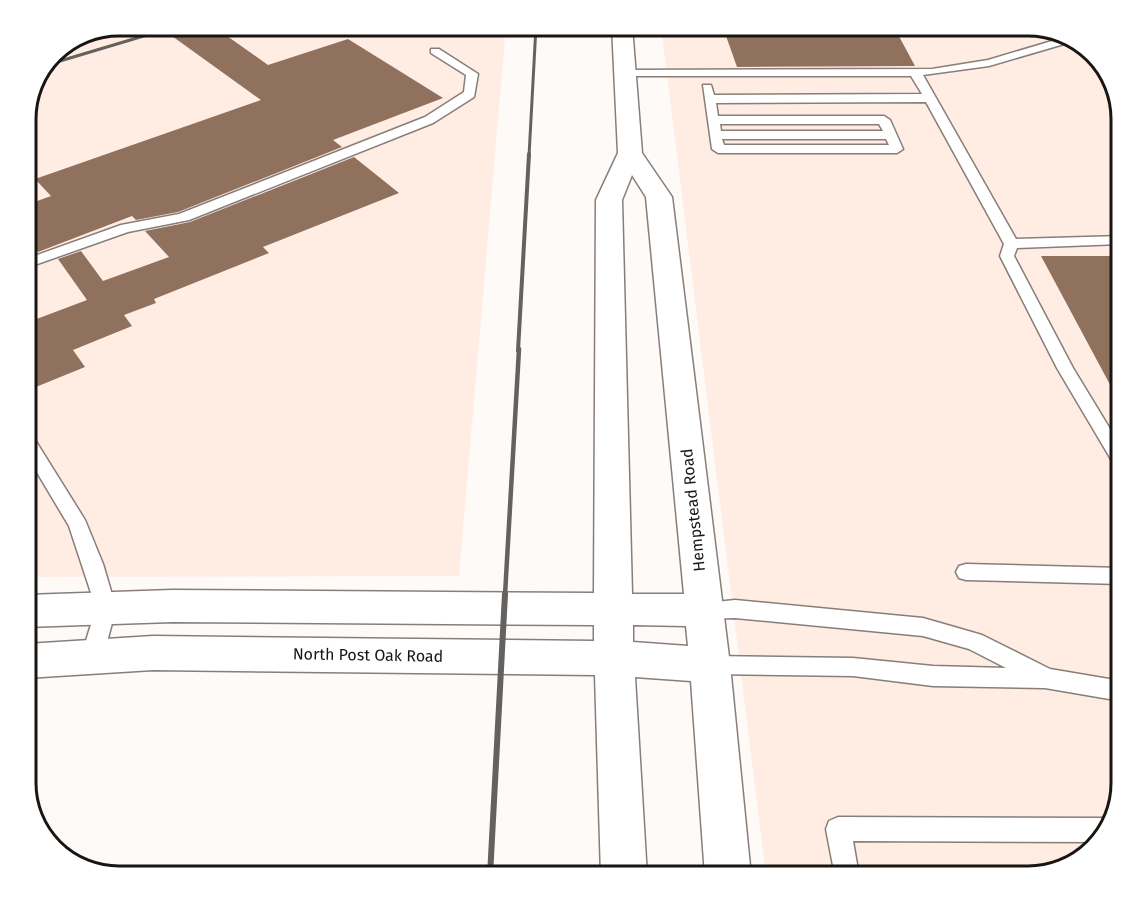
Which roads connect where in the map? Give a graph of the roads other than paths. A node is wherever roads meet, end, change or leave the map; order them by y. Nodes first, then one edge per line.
1 (623, 36) edge
2 (1060, 42) edge
3 (435, 51) dead end
4 (915, 72) junction
5 (625, 73) junction
6 (705, 73) junction
7 (930, 98) junction
8 (709, 99) junction
9 (713, 120) junction
10 (630, 153) junction
11 (1111, 240) edge
12 (1011, 244) junction
13 (36, 260) edge
14 (1111, 443) edge
15 (36, 456) edge
16 (966, 572) dead end
17 (1111, 576) edge
18 (106, 608) junction
19 (614, 608) junction
20 (704, 610) junction
21 (36, 611) edge
22 (92, 657) junction
23 (614, 658) junction
24 (36, 660) edge
25 (710, 665) junction
26 (1045, 678) junction
27 (1111, 689) edge
28 (1096, 830) edge
29 (624, 866) edge
30 (727, 866) edge
31 (845, 866) edge

1 - 5 main road
2 - 4 lane
3 - 13 lane
4 - 6 lane
4 - 7 lane
5 - 6 lane
5 - 10 main road
6 - 8 lane
7 - 8 lane
7 - 12 lane
8 - 9 lane
9 - 9 lane
10 - 19 main road
10 - 20 main road, Hempstead Road
11 - 12 lane
12 - 14 lane
15 - 18 lane
16 - 17 lane
18 - 19 main road
18 - 21 main road
18 - 22 lane
19 - 20 main road
19 - 23 main road
20 - 25 main road, Hempstead Road
20 - 26 lane
22 - 23 main road, North Post Oak Road
22 - 24 main road, North Post Oak Road
23 - 25 main road, North Post Oak Road
23 - 29 main road
25 - 26 lane
25 - 30 main road, Hempstead Road
26 - 27 lane
28 - 31 lane

